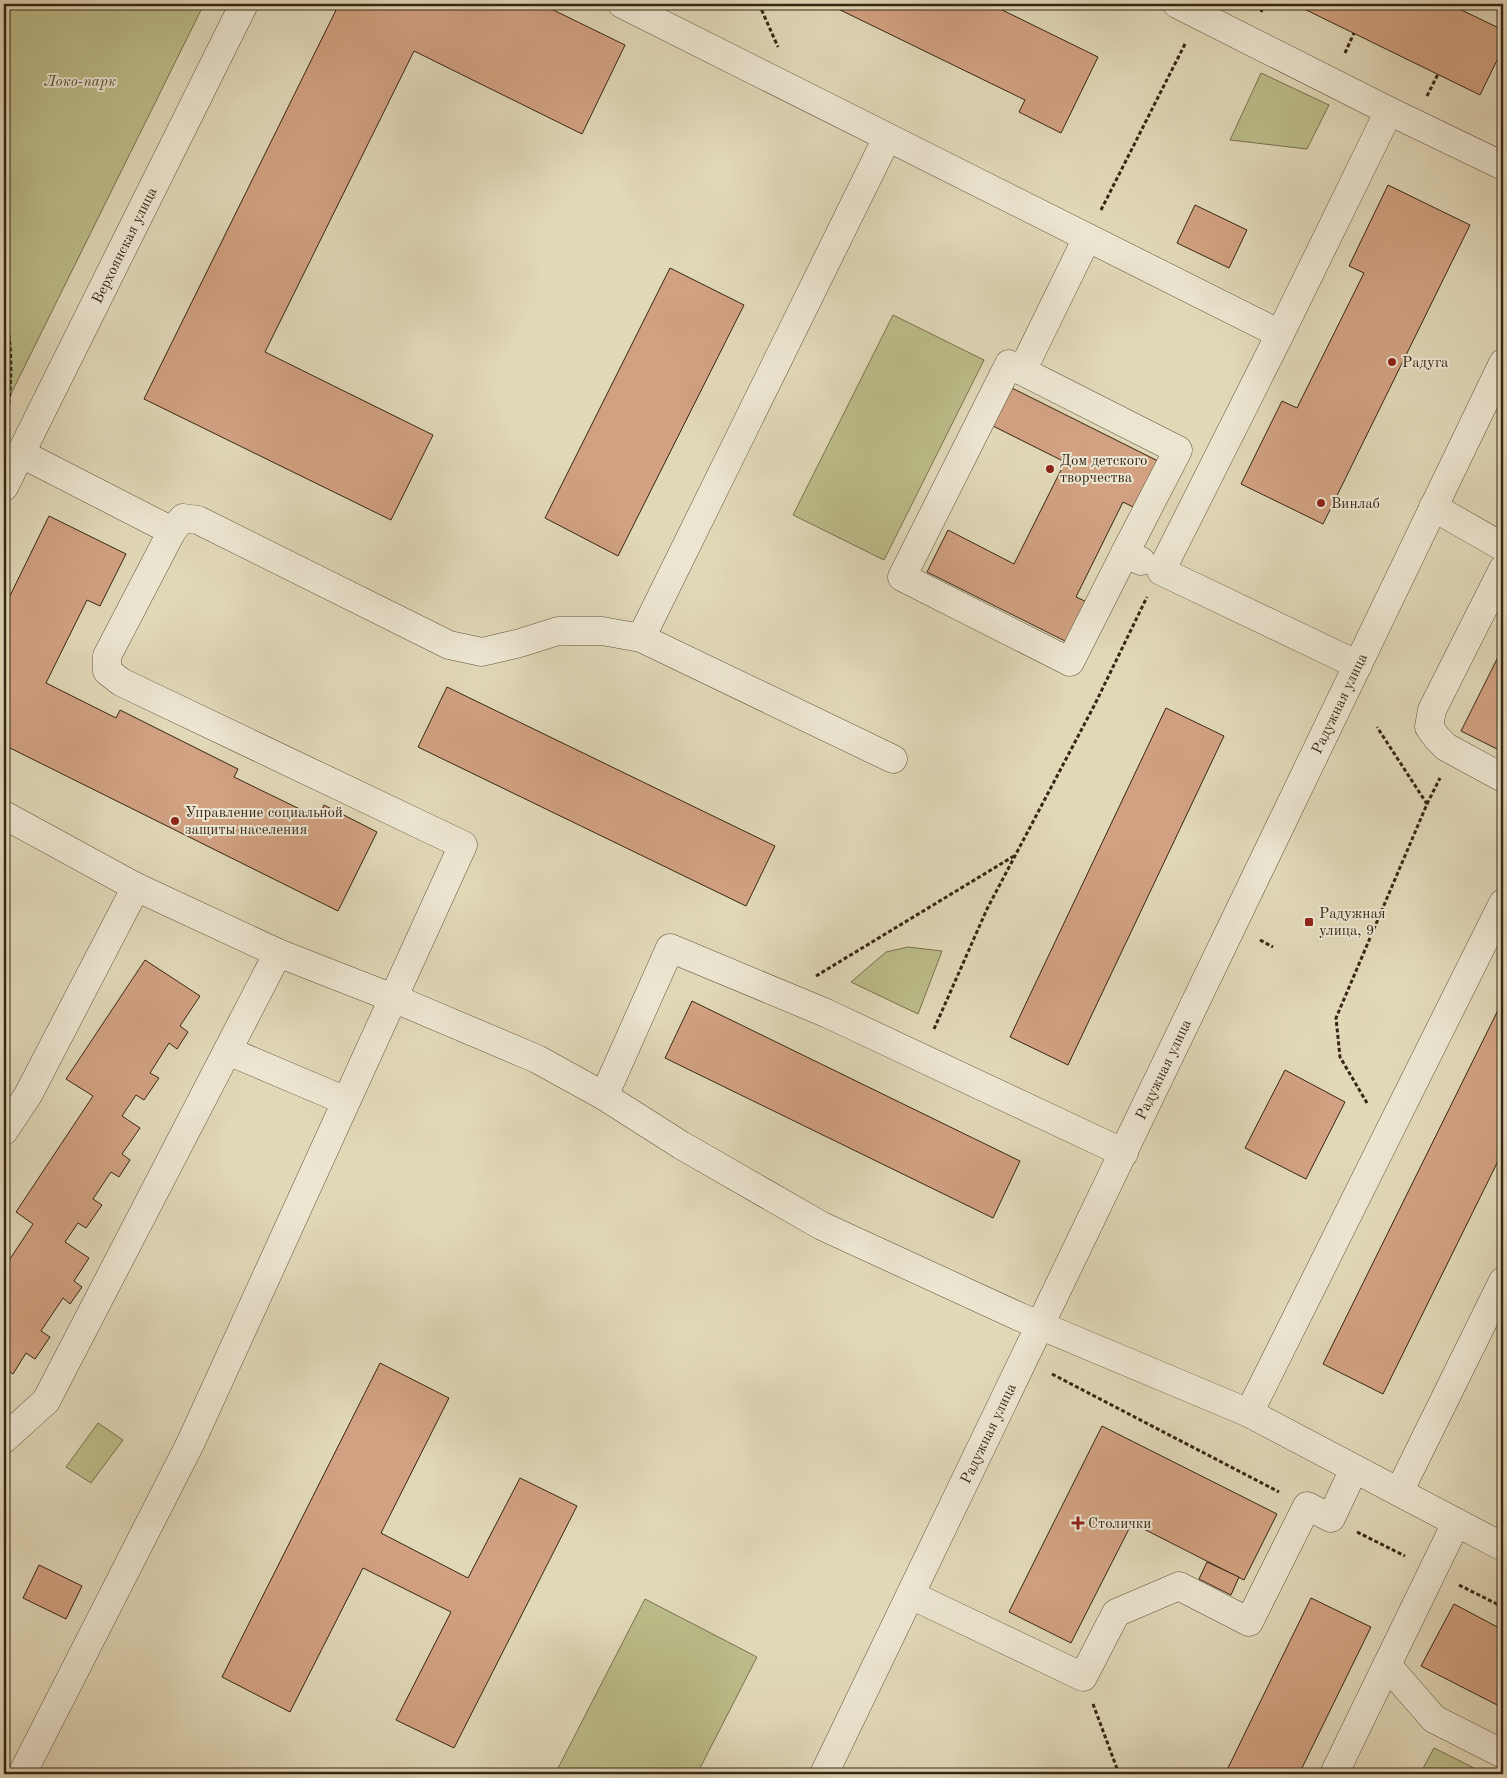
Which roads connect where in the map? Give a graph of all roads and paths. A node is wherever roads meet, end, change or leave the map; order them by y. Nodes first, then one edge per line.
1 (244, 4) edge
2 (622, 4) edge
3 (1188, 10) edge
4 (1389, 111) junction
5 (887, 138) junction
6 (1503, 166) edge
7 (1087, 238) junction
8 (4, 309) edge
9 (1280, 334) junction
10 (1503, 364) edge
11 (1022, 371) junction
12 (9, 408) dead end
13 (20, 453) junction
14 (4, 487) edge
15 (1433, 507) junction
16 (172, 531) junction
17 (1503, 547) edge
18 (1142, 562) junction
19 (1503, 569) edge
20 (641, 638) junction
21 (1358, 665) junction
22 (1377, 727) dead end
23 (893, 759) dead end
24 (1503, 778) edge
25 (4, 815) edge
26 (1014, 856) junction
27 (136, 887) junction
28 (1503, 902) edge
29 (278, 953) junction
30 (784, 995) junction
31 (393, 998) junction
32 (228, 1051) junction
33 (922, 1057) junction
34 (604, 1096) junction
35 (346, 1102) junction
36 (1390, 1128) junction
37 (4, 1131) edge
38 (1124, 1153) junction
39 (1503, 1281) edge
40 (1041, 1326) junction
41 (1024, 1361) junction
42 (1249, 1413) junction
43 (4, 1439) edge
44 (1354, 1469) junction
45 (1399, 1492) junction
46 (1306, 1506) junction
47 (1456, 1523) junction
48 (1503, 1548) edge
49 (912, 1595) junction
50 (1387, 1665) junction
51 (1083, 1677) junction
52 (1503, 1754) edge
53 (22, 1774) edge
54 (824, 1774) edge
55 (1119, 1774) edge
56 (1334, 1774) edge

1 - 13 street, Верхоянская улица
2 - 5 street
3 - 4 street
3 - 7 path
4 - 6 street
4 - 9 street
5 - 7 street
5 - 20 street
7 - 9 street
7 - 11 street
8 - 12 path
9 - 18 street
10 - 15 street, Радужная улица
11 - 18 street
11 - 18 street
13 - 14 street, Верхоянская улица
13 - 16 street
15 - 17 street
15 - 21 street, Радужная улица
16 - 20 street
16 - 31 street
18 - 21 street
18 - 26 path
19 - 24 street
20 - 23 street
21 - 38 street, Радужная улица
22 - 36 path
25 - 27 street
26 - 30 path
26 - 33 path
27 - 29 street
27 - 37 street
28 - 36 street
29 - 31 street
29 - 32 street
30 - 33 street
30 - 34 street
31 - 34 street
31 - 35 street
32 - 35 street
32 - 43 street
33 - 38 street
34 - 40 street
35 - 53 street
36 - 42 street
38 - 40 street, Радужная улица
39 - 45 street
40 - 41 street, Радужная улица
40 - 42 street
41 - 46 path
41 - 49 street, Радужная улица
42 - 44 street
44 - 45 street
44 - 46 street
45 - 47 street
46 - 51 street
47 - 48 street
47 - 50 street
49 - 51 street
49 - 54 street, Радужная улица
50 - 52 street
50 - 56 street
51 - 55 path

